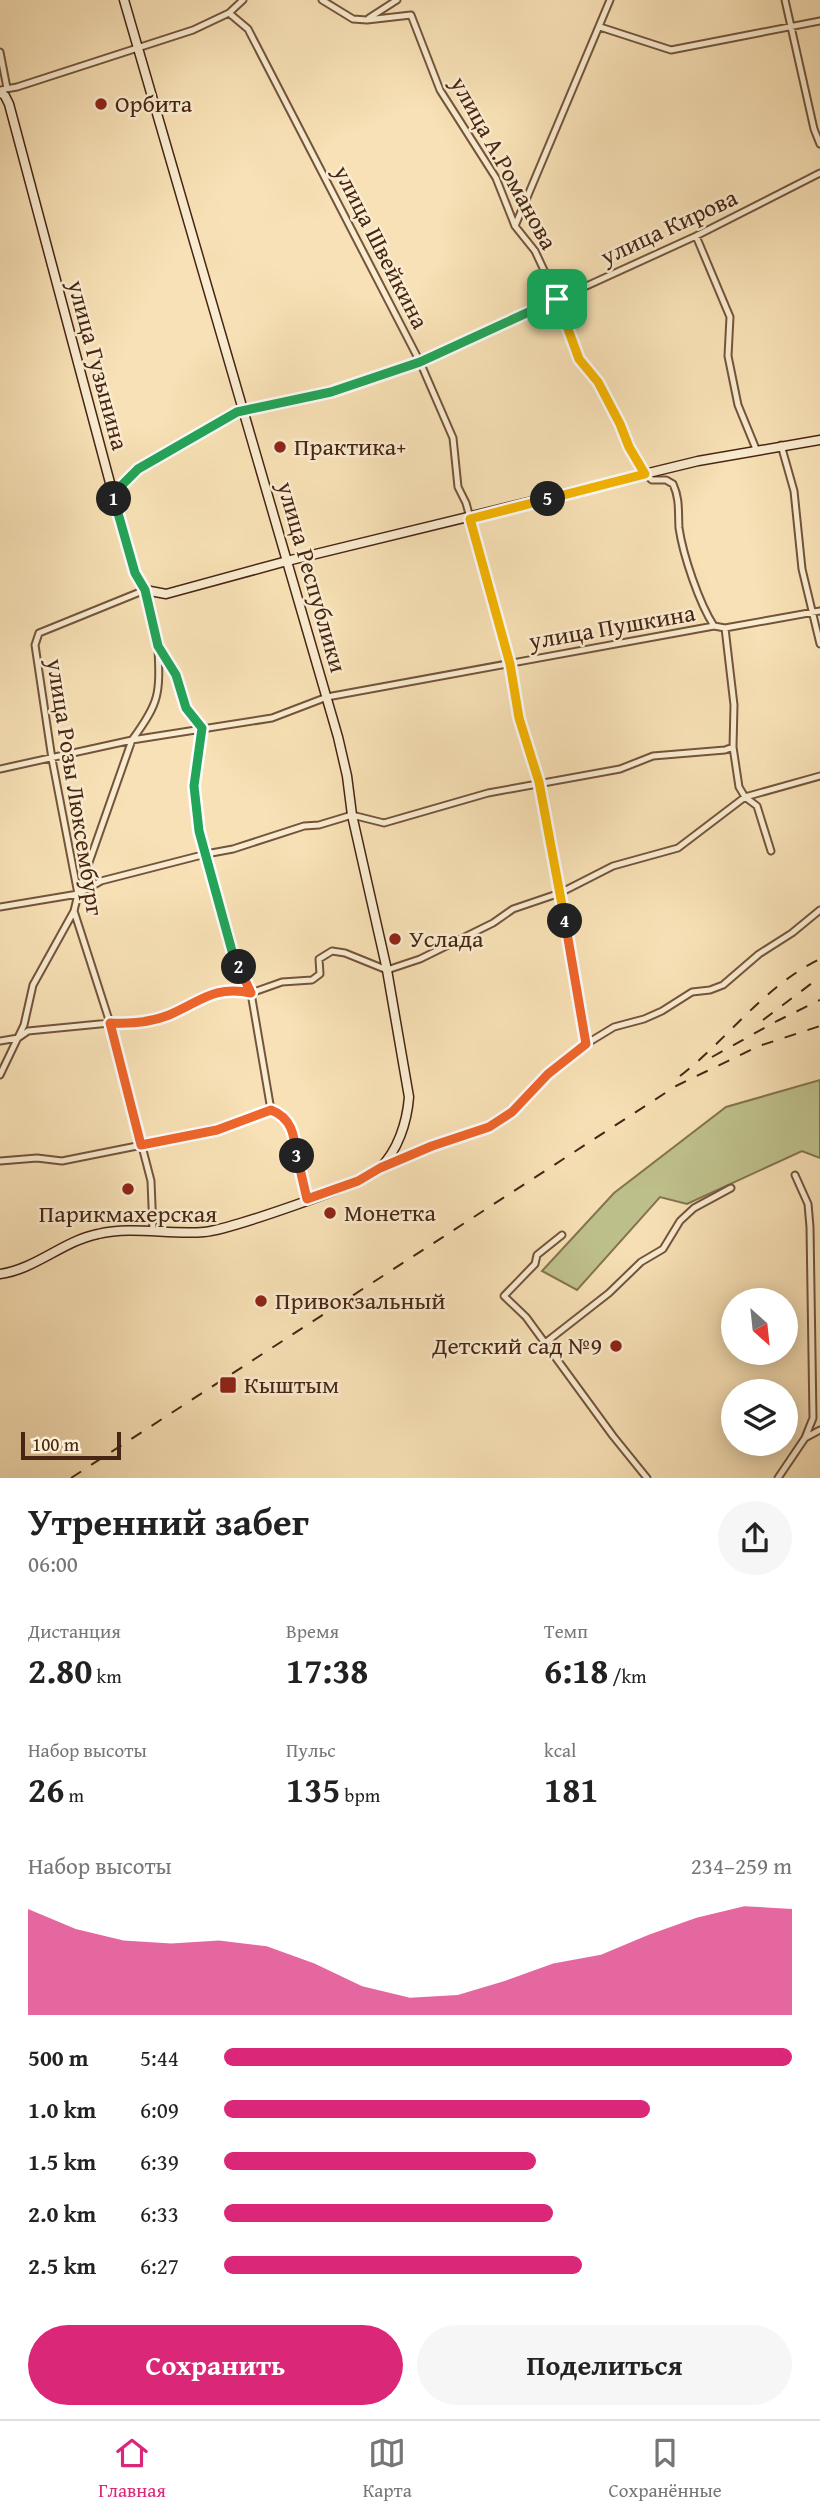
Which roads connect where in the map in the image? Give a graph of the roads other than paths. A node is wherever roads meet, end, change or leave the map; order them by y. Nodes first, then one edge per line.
1 (124, 0) edge
2 (322, 0) edge
3 (397, 0) edge
4 (610, 0) edge
5 (785, 0) edge
6 (240, 1) edge
7 (229, 13) junction
8 (367, 20) junction
9 (820, 21) edge
10 (600, 27) junction
11 (790, 27) junction
12 (139, 48) junction
13 (0, 52) edge
14 (2, 90) edge
15 (820, 144) edge
16 (820, 173) edge
17 (515, 226) junction
18 (695, 236) junction
19 (557, 299) junction
20 (420, 362) junction
21 (244, 411) junction
22 (820, 439) edge
23 (781, 445) junction
24 (756, 449) junction
25 (645, 474) junction
26 (113, 494) junction
27 (470, 519) junction
28 (287, 561) junction
29 (145, 590) junction
30 (820, 611) edge
31 (812, 613) junction
32 (714, 626) junction
33 (725, 628) junction
34 (820, 644) edge
35 (158, 646) junction
36 (510, 664) junction
37 (327, 697) junction
38 (202, 728) junction
39 (132, 740) junction
40 (733, 747) junction
41 (52, 758) junction
42 (0, 769) edge
43 (820, 776) edge
44 (539, 782) junction
45 (746, 797) junction
46 (352, 814) junction
47 (771, 851) dead end
48 (206, 854) junction
49 (560, 893) junction
50 (78, 894) junction
51 (0, 907) edge
52 (820, 910) edge
53 (74, 911) junction
54 (387, 970) junction
55 (251, 993) junction
56 (110, 1023) junction
57 (18, 1038) junction
58 (0, 1041) edge
59 (586, 1044) junction
60 (0, 1075) edge
61 (271, 1110) junction
62 (141, 1145) junction
63 (0, 1161) edge
64 (380, 1168) junction
65 (796, 1175) dead end
66 (731, 1188) dead end
67 (307, 1199) junction
68 (153, 1231) junction
69 (562, 1235) dead end
70 (0, 1274) edge
71 (545, 1343) junction
72 (820, 1430) edge
73 (805, 1438) junction
74 (647, 1478) edge
75 (778, 1478) edge

1 - 12 main road, улица Республики
2 - 8 street, улица А.Романова
3 - 8 street
4 - 10 street
5 - 11 street
6 - 7 street
7 - 12 street
7 - 20 street, улица Швейкина
8 - 17 street, улица А.Романова
9 - 11 street
10 - 11 street
10 - 17 street
11 - 15 street
12 - 14 street
12 - 21 main road, улица Республики
13 - 14 street, улица Гузынина
14 - 26 main road, улица Гузынина
16 - 18 street, улица Кирова
17 - 19 street, улица А.Романова
18 - 19 street, улица Кирова
18 - 24 street
19 - 20 street, улица Кирова
19 - 25 street, улица А.Романова
20 - 21 street, улица Кирова
20 - 27 street, улица Швейкина
21 - 26 street, улица Кирова
21 - 28 main road, улица Республики
22 - 23 main road
23 - 24 main road
23 - 31 street
24 - 25 main road
25 - 27 main road
25 - 32 street
26 - 29 main road, улица Гузынина
27 - 28 main road
27 - 36 street, улица Швейкина
28 - 29 main road
28 - 37 main road, улица Республики
29 - 35 street, улица Гузынина
29 - 41 street, улица Розы Люксембург
30 - 31 street, улица Пушкина
31 - 33 street, улица Пушкина
31 - 34 street
32 - 33 street, улица Пушкина
32 - 36 street, улица Пушкина
33 - 40 street
35 - 38 street, улица Гузынина
35 - 39 street
36 - 37 street, улица Пушкина
36 - 44 street, улица Швейкина
37 - 38 street, улица Пушкина
37 - 46 main road, улица Республики
38 - 39 street, улица Пушкина
38 - 48 street
39 - 41 street, улица Пушкина
39 - 50 street
40 - 44 street
40 - 45 street
41 - 42 street, улица Пушкина
41 - 50 street, улица Розы Люксембург
43 - 45 street
44 - 46 street
44 - 49 street, улица Швейкина
45 - 47 street
45 - 49 street
46 - 48 street
46 - 54 main road, улица Республики
48 - 50 street
48 - 55 street
49 - 54 street
49 - 59 street, улица Швейкина
50 - 51 street
50 - 53 street, улица Розы Люксембург
52 - 59 street
53 - 56 street, улица Розы Люксембург
53 - 57 street
54 - 55 street
54 - 64 main road, улица Республики
55 - 56 street
55 - 61 street
56 - 57 street
56 - 62 street, улица Розы Люксембург
57 - 58 street
57 - 60 street
59 - 64 street
61 - 62 street
61 - 67 street
62 - 63 street
62 - 68 street, улица Розы Люксембург
64 - 67 main road
65 - 73 street
66 - 71 street
67 - 68 main road
68 - 70 main road
69 - 71 street
71 - 74 street
72 - 73 street
73 - 75 street

